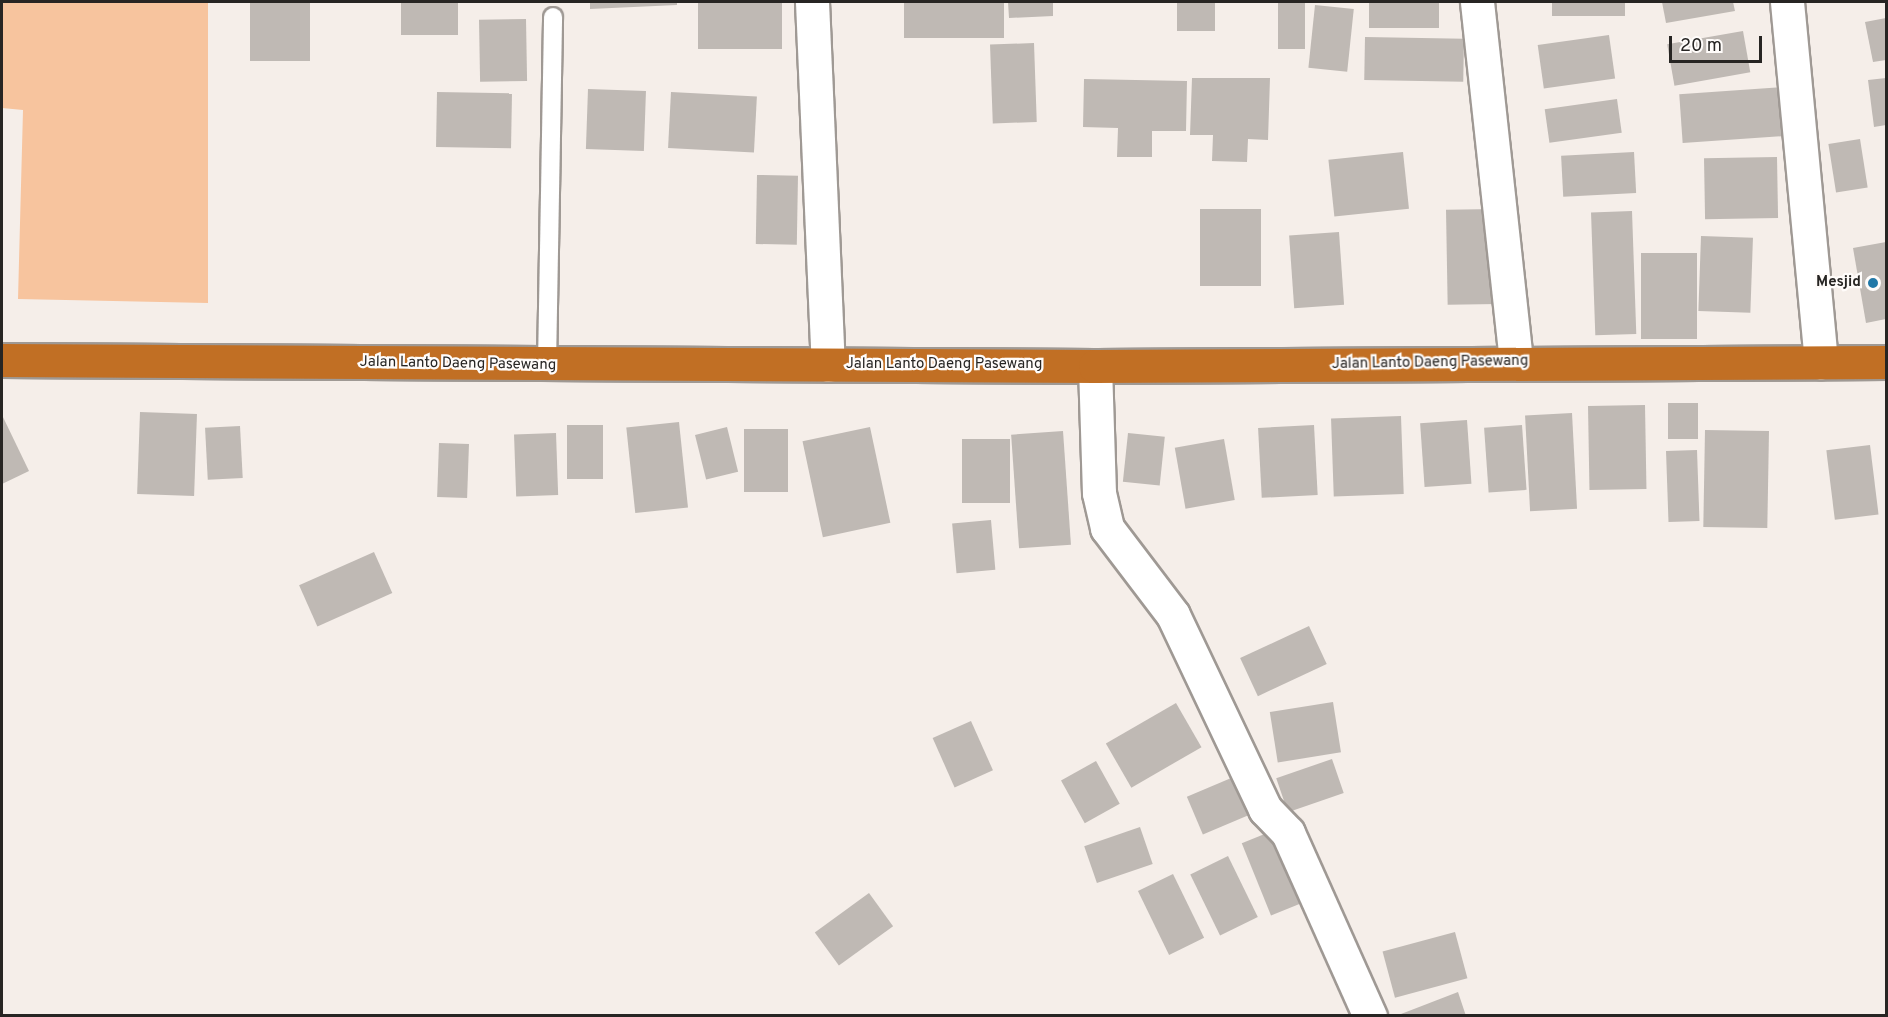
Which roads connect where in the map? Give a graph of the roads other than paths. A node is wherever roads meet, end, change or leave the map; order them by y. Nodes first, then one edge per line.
1 (812, 2) edge
2 (1477, 2) edge
3 (1787, 2) edge
4 (553, 17) dead end
5 (2, 360) edge
6 (1821, 362) junction
7 (1887, 362) edge
8 (1516, 363) junction
9 (828, 364) junction
10 (547, 365) junction
11 (1095, 366) junction
12 (1370, 1016) edge

1 - 9 street
2 - 8 street
3 - 6 street
4 - 10 lane
5 - 10 highway, Jalan Lanto Daeng Pasewang
6 - 7 highway, Jalan Lanto Daeng Pasewang
6 - 8 highway, Jalan Lanto Daeng Pasewang
8 - 11 highway, Jalan Lanto Daeng Pasewang
9 - 10 highway, Jalan Lanto Daeng Pasewang
9 - 11 highway, Jalan Lanto Daeng Pasewang
11 - 12 street

